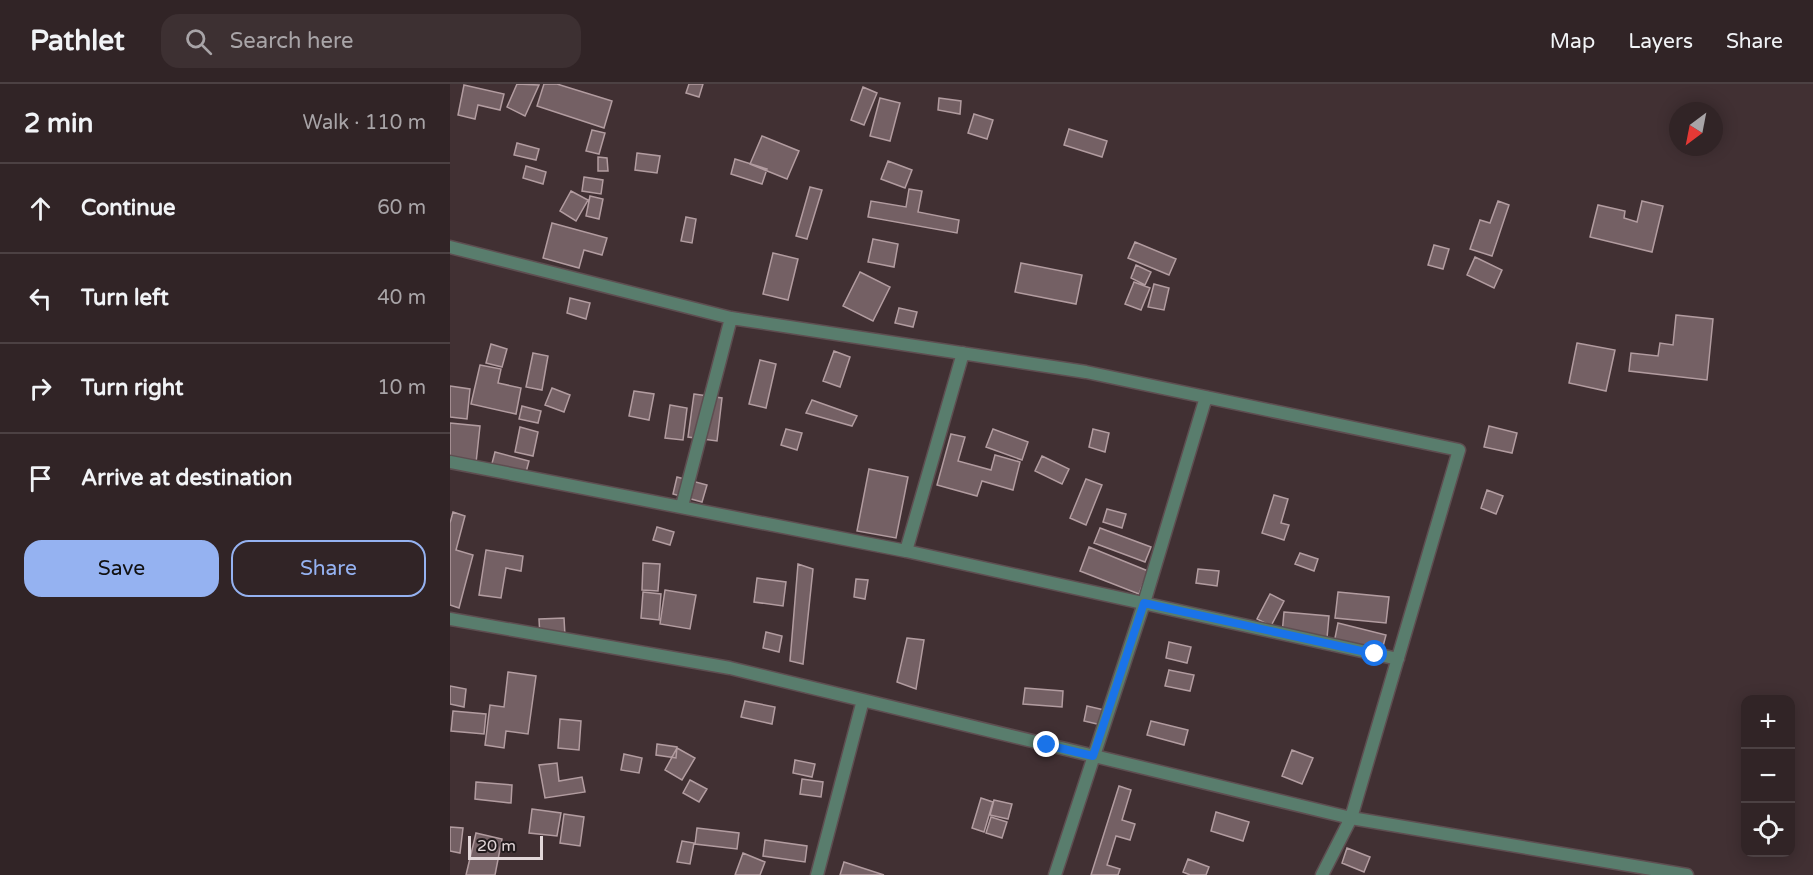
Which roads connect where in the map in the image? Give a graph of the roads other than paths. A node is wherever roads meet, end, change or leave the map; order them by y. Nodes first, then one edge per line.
1 (450, 247) edge
2 (731, 318) junction
3 (963, 353) junction
4 (1206, 397) junction
5 (450, 462) edge
6 (682, 506) junction
7 (906, 551) junction
8 (1144, 603) junction
9 (450, 620) edge
10 (1398, 659) junction
11 (864, 700) junction
12 (1093, 756) junction
13 (1351, 818) junction
14 (817, 875) edge
15 (1055, 875) edge
16 (1322, 875) edge
17 (1687, 875) edge

1 - 2 street
2 - 3 street
2 - 6 street
3 - 4 street
3 - 7 street
4 - 8 street
4 - 10 street
5 - 6 street
6 - 7 street
7 - 8 street
8 - 10 street
8 - 12 street
9 - 11 street
10 - 13 street
11 - 12 street
11 - 14 street
12 - 13 street
12 - 15 street
13 - 16 street
13 - 17 street

